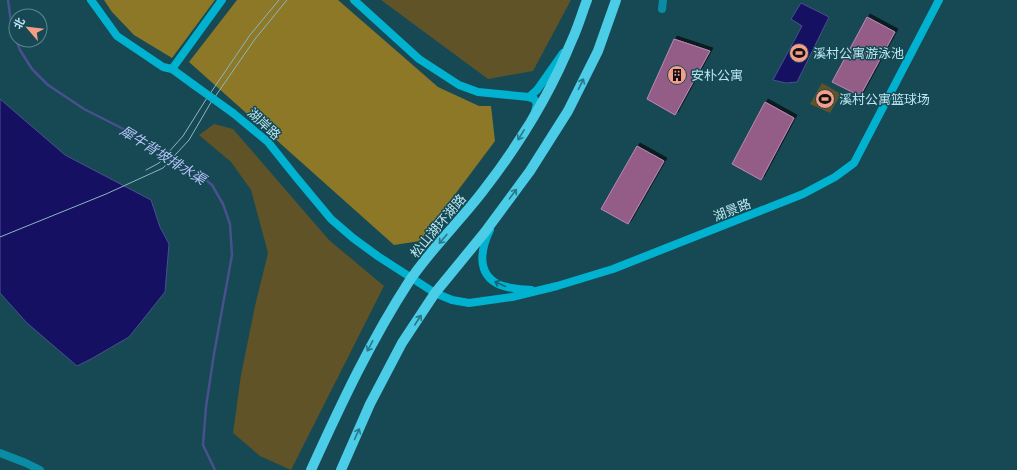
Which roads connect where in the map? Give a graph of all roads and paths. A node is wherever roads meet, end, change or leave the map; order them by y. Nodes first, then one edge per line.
1 (92, 0) edge
2 (222, 0) edge
3 (354, 0) edge
4 (587, 0) edge
5 (616, 0) edge
6 (663, 0) edge
7 (939, 0) edge
8 (662, 9) dead end
9 (572, 40) junction
10 (172, 69) junction
11 (526, 97) junction
12 (535, 112) junction
13 (499, 213) junction
14 (411, 279) junction
15 (538, 290) junction
16 (435, 293) junction
17 (0, 452) edge
18 (40, 470) edge
19 (311, 470) edge
20 (340, 470) edge

1 - 10 street, 湖岸路
2 - 10 street
3 - 11 street
4 - 9 main road, 松山湖环湖路
13 -> 5 main road
6 - 8 street
7 - 15 street, 湖景路
9 - 11 street
9 - 12 main road, 松山湖环湖路
10 - 14 street, 湖岸路, bridge
11 - 12 street
12 -> 14 main road, 松山湖环湖路
15 -> 13 street
13 - 16 main road
14 - 16 street, 湖岸路
14 -> 19 main road, 松山湖环湖路
15 - 16 street, 湖景路
20 -> 16 main road
17 - 18 street

